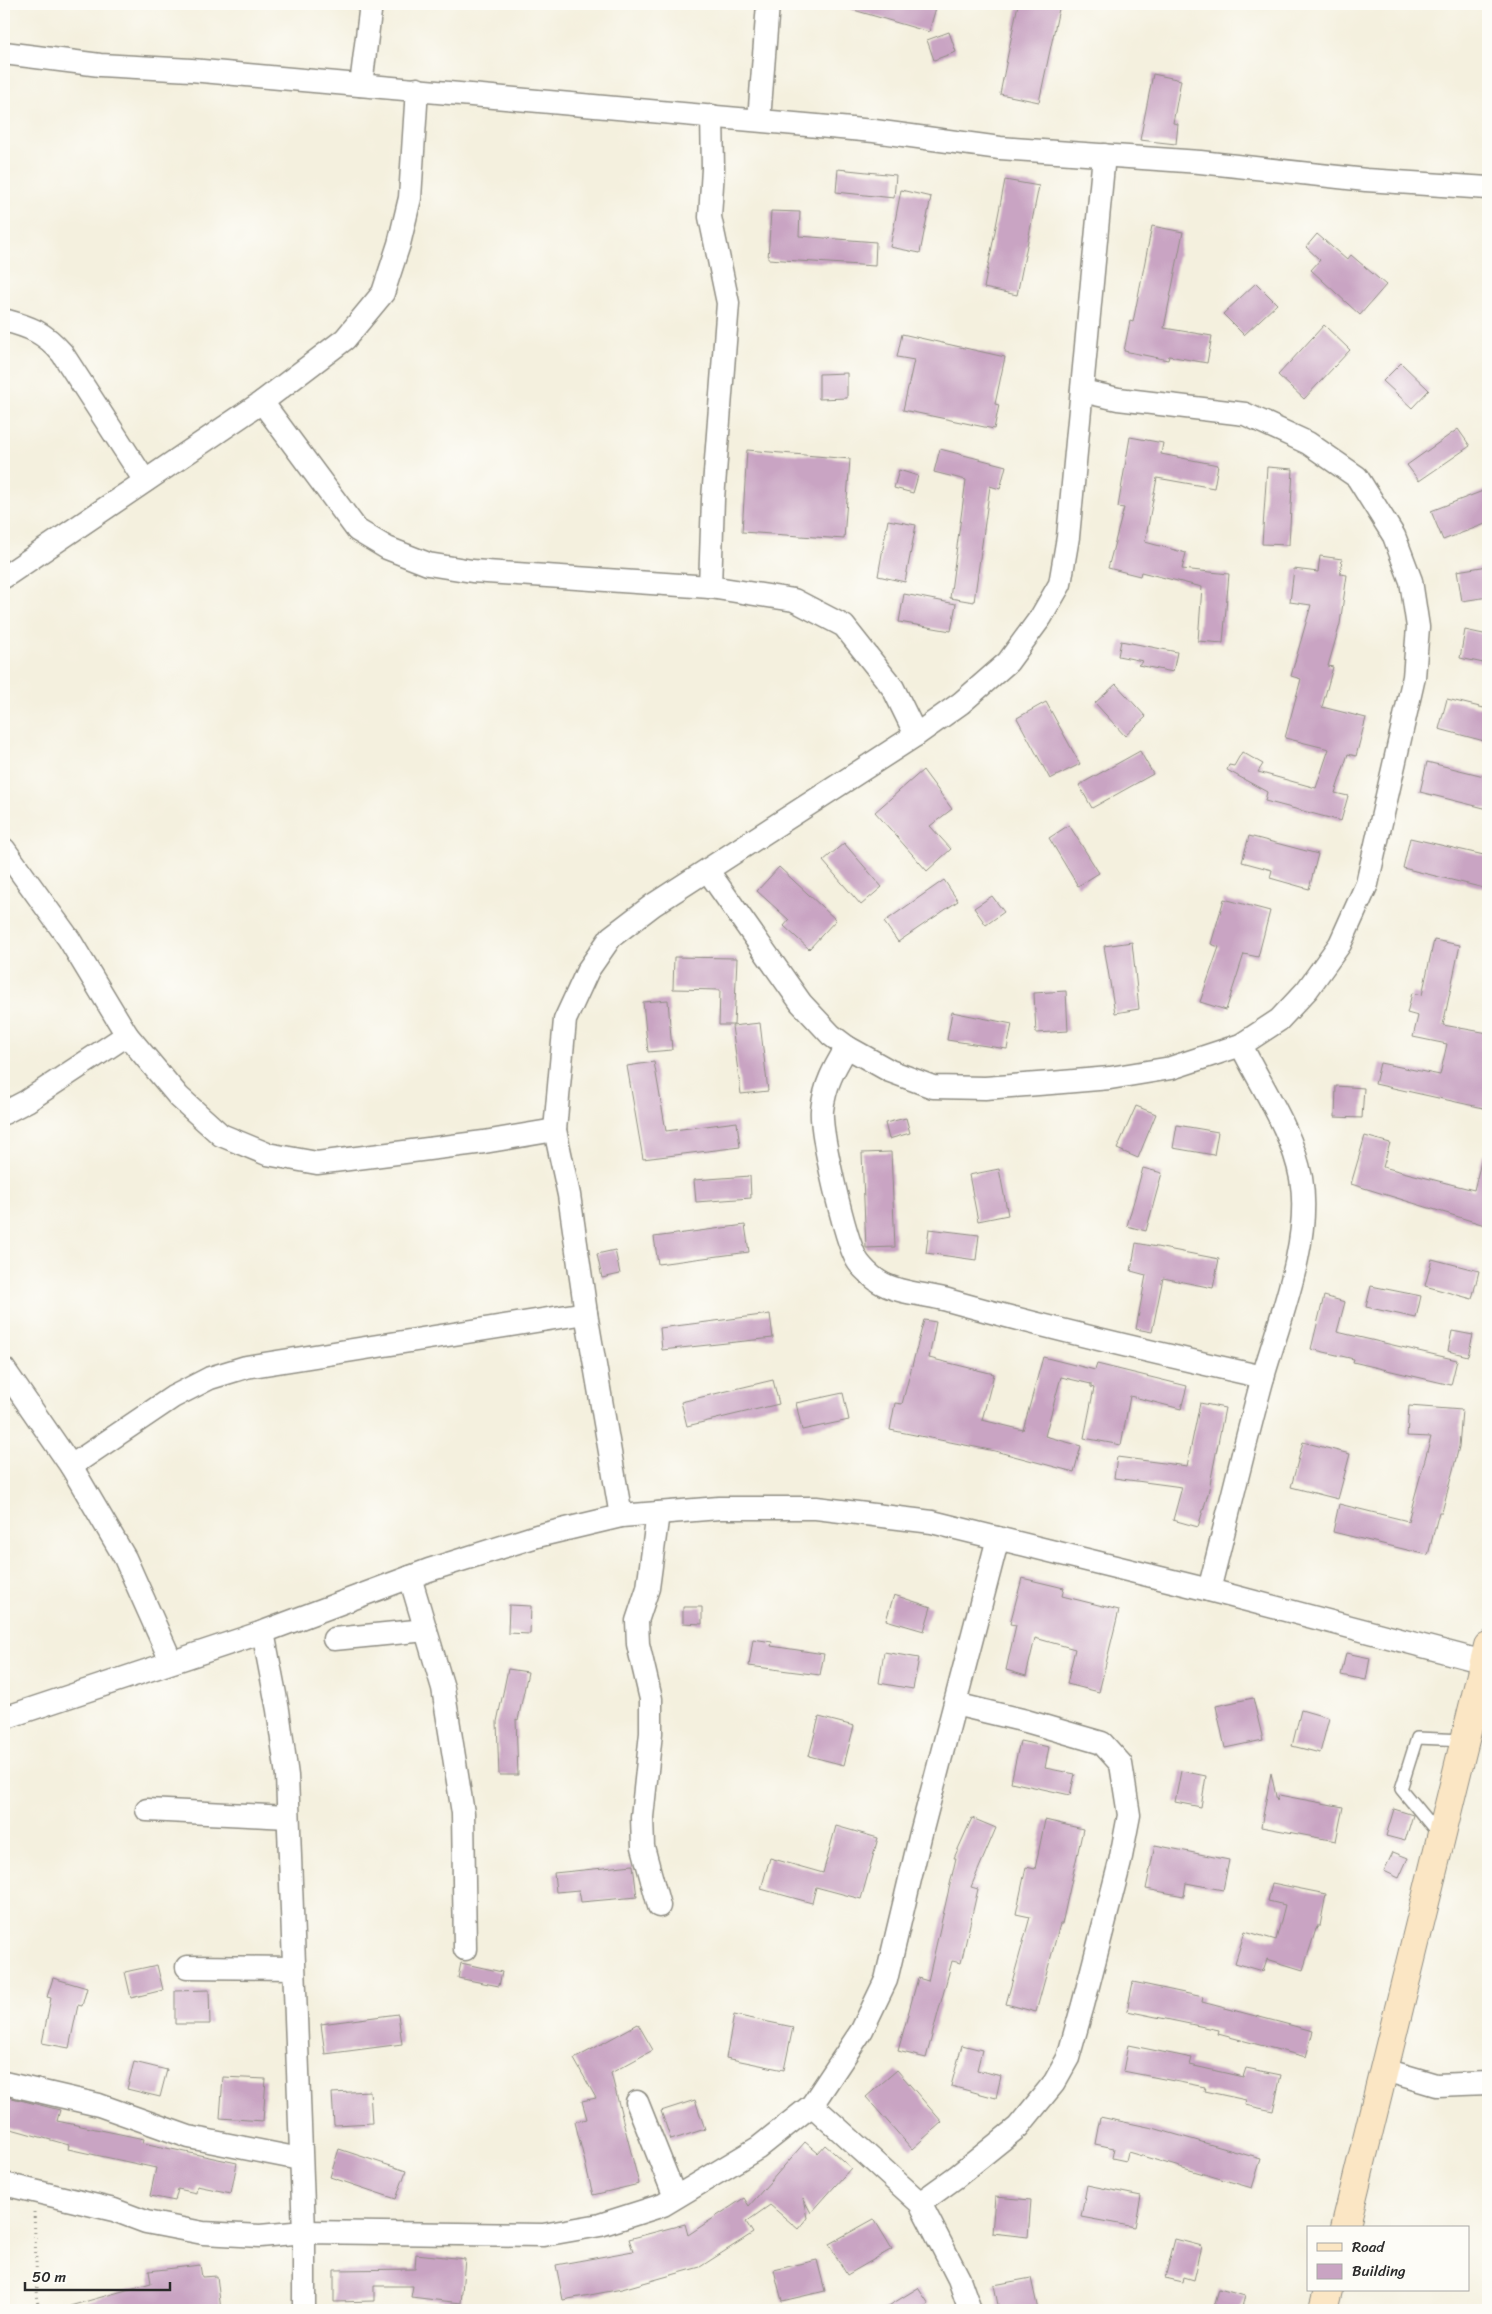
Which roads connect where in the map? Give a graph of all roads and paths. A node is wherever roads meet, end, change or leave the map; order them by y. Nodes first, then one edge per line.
1 (371, 4) edge
2 (768, 4) edge
3 (4, 53) edge
4 (361, 85) junction
5 (417, 89) junction
6 (712, 116) junction
7 (758, 120) junction
8 (1104, 155) junction
9 (1488, 188) edge
10 (4, 320) edge
11 (1082, 391) junction
12 (262, 402) junction
13 (145, 481) junction
14 (4, 577) edge
15 (710, 587) junction
16 (916, 735) junction
17 (4, 849) edge
18 (708, 871) junction
19 (127, 1035) junction
20 (1241, 1045) junction
21 (847, 1048) junction
22 (4, 1113) edge
23 (555, 1130) junction
24 (586, 1313) junction
25 (4, 1369) edge
26 (1263, 1378) junction
27 (71, 1466) junction
28 (658, 1513) junction
29 (621, 1516) junction
30 (998, 1538) junction
31 (410, 1576) junction
32 (1209, 1590) junction
33 (426, 1630) junction
34 (263, 1632) junction
35 (334, 1639) dead end
36 (1486, 1654) edge
37 (171, 1661) junction
38 (955, 1704) junction
39 (4, 1718) edge
40 (1465, 1740) junction
41 (147, 1810) dead end
42 (288, 1818) junction
43 (1442, 1838) junction
44 (659, 1906) dead end
45 (465, 1950) dead end
46 (187, 1967) dead end
47 (292, 1968) junction
48 (1384, 2070) junction
49 (4, 2083) edge
50 (1488, 2083) edge
51 (637, 2102) dead end
52 (812, 2105) junction
53 (300, 2160) junction
54 (4, 2184) edge
55 (33, 2191) junction
56 (675, 2197) junction
57 (920, 2203) junction
58 (1345, 2226) edge
59 (304, 2232) junction
60 (1328, 2292) edge
61 (38, 2310) edge
62 (304, 2310) edge
63 (970, 2310) edge
64 (1323, 2310) edge

1 - 4 street
2 - 7 street
3 - 4 street
4 - 5 street
5 - 6 street
5 - 12 street
6 - 7 street
6 - 15 street
7 - 8 street
8 - 9 street
8 - 11 street
10 - 13 street
11 - 16 street
11 - 20 street
12 - 13 street
12 - 15 street
13 - 14 street
15 - 16 street
16 - 18 street
17 - 19 street
18 - 21 street
18 - 23 street
19 - 22 street
19 - 23 street
20 - 21 street
20 - 26 street
21 - 26 street
23 - 24 street
24 - 27 street
24 - 29 street
25 - 27 street
26 - 32 street
27 - 37 street
28 - 29 street
28 - 30 street
28 - 44 street
29 - 31 street
30 - 32 street
30 - 38 street
31 - 33 street
31 - 34 street
32 - 36 street
33 - 35 street
33 - 45 street
34 - 37 street
34 - 42 street
36 - 40 street
37 - 39 street
38 - 52 street
38 - 57 street
40 - 43 street
40 - 43 lane
41 - 42 street
42 - 47 street
43 - 48 street
46 - 47 street
47 - 53 street
48 - 50 street
48 - 58 street
49 - 53 street
51 - 56 street
52 - 56 street
52 - 57 street
53 - 59 street
54 - 55 street
55 - 59 street
55 - 61 path
56 - 59 street
57 - 63 street
59 - 62 street
60 - 64 street

